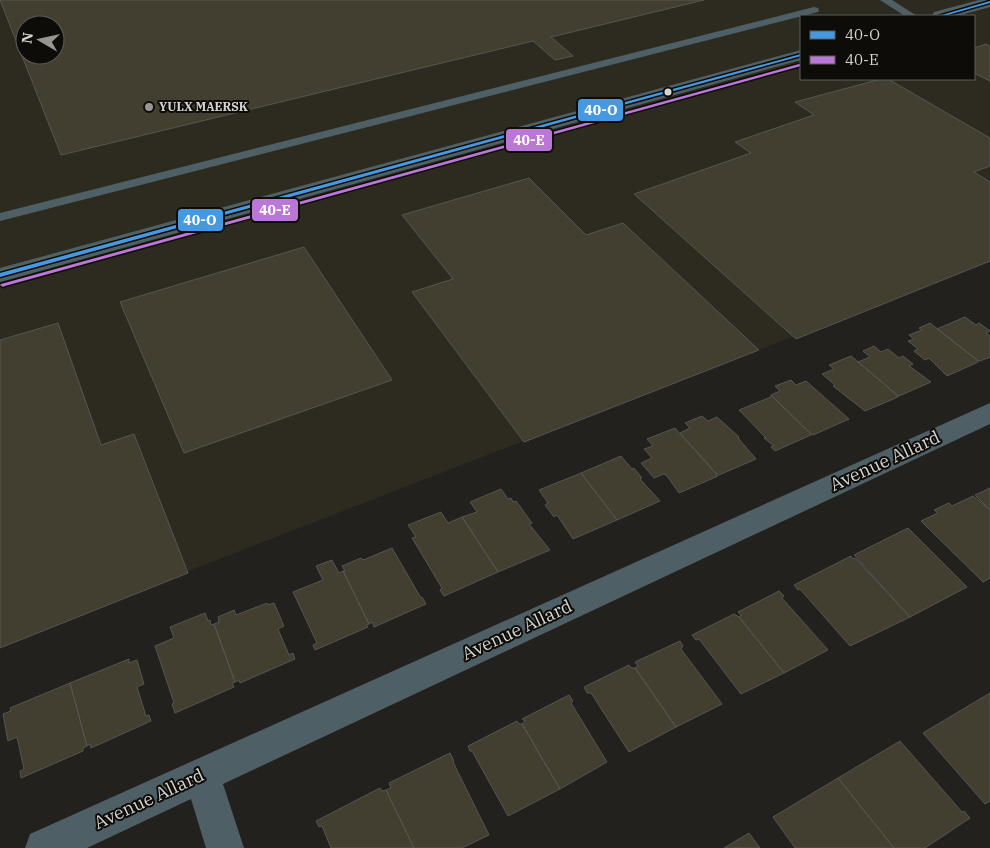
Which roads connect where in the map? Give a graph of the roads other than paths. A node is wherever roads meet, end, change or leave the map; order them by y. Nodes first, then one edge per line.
1 (885, 0) edge
2 (990, 2) edge
3 (814, 10) dead end
4 (910, 15) edge
5 (944, 15) edge
6 (800, 54) edge
7 (0, 217) edge
8 (0, 275) edge
9 (990, 413) edge
10 (202, 775) junction
11 (44, 848) edge
12 (225, 848) edge

1 - 4 lane
2 - 5 street
3 - 7 lane
6 - 8 street
9 - 10 street, Avenue Allard
10 - 11 street, Avenue Allard
10 - 12 street

